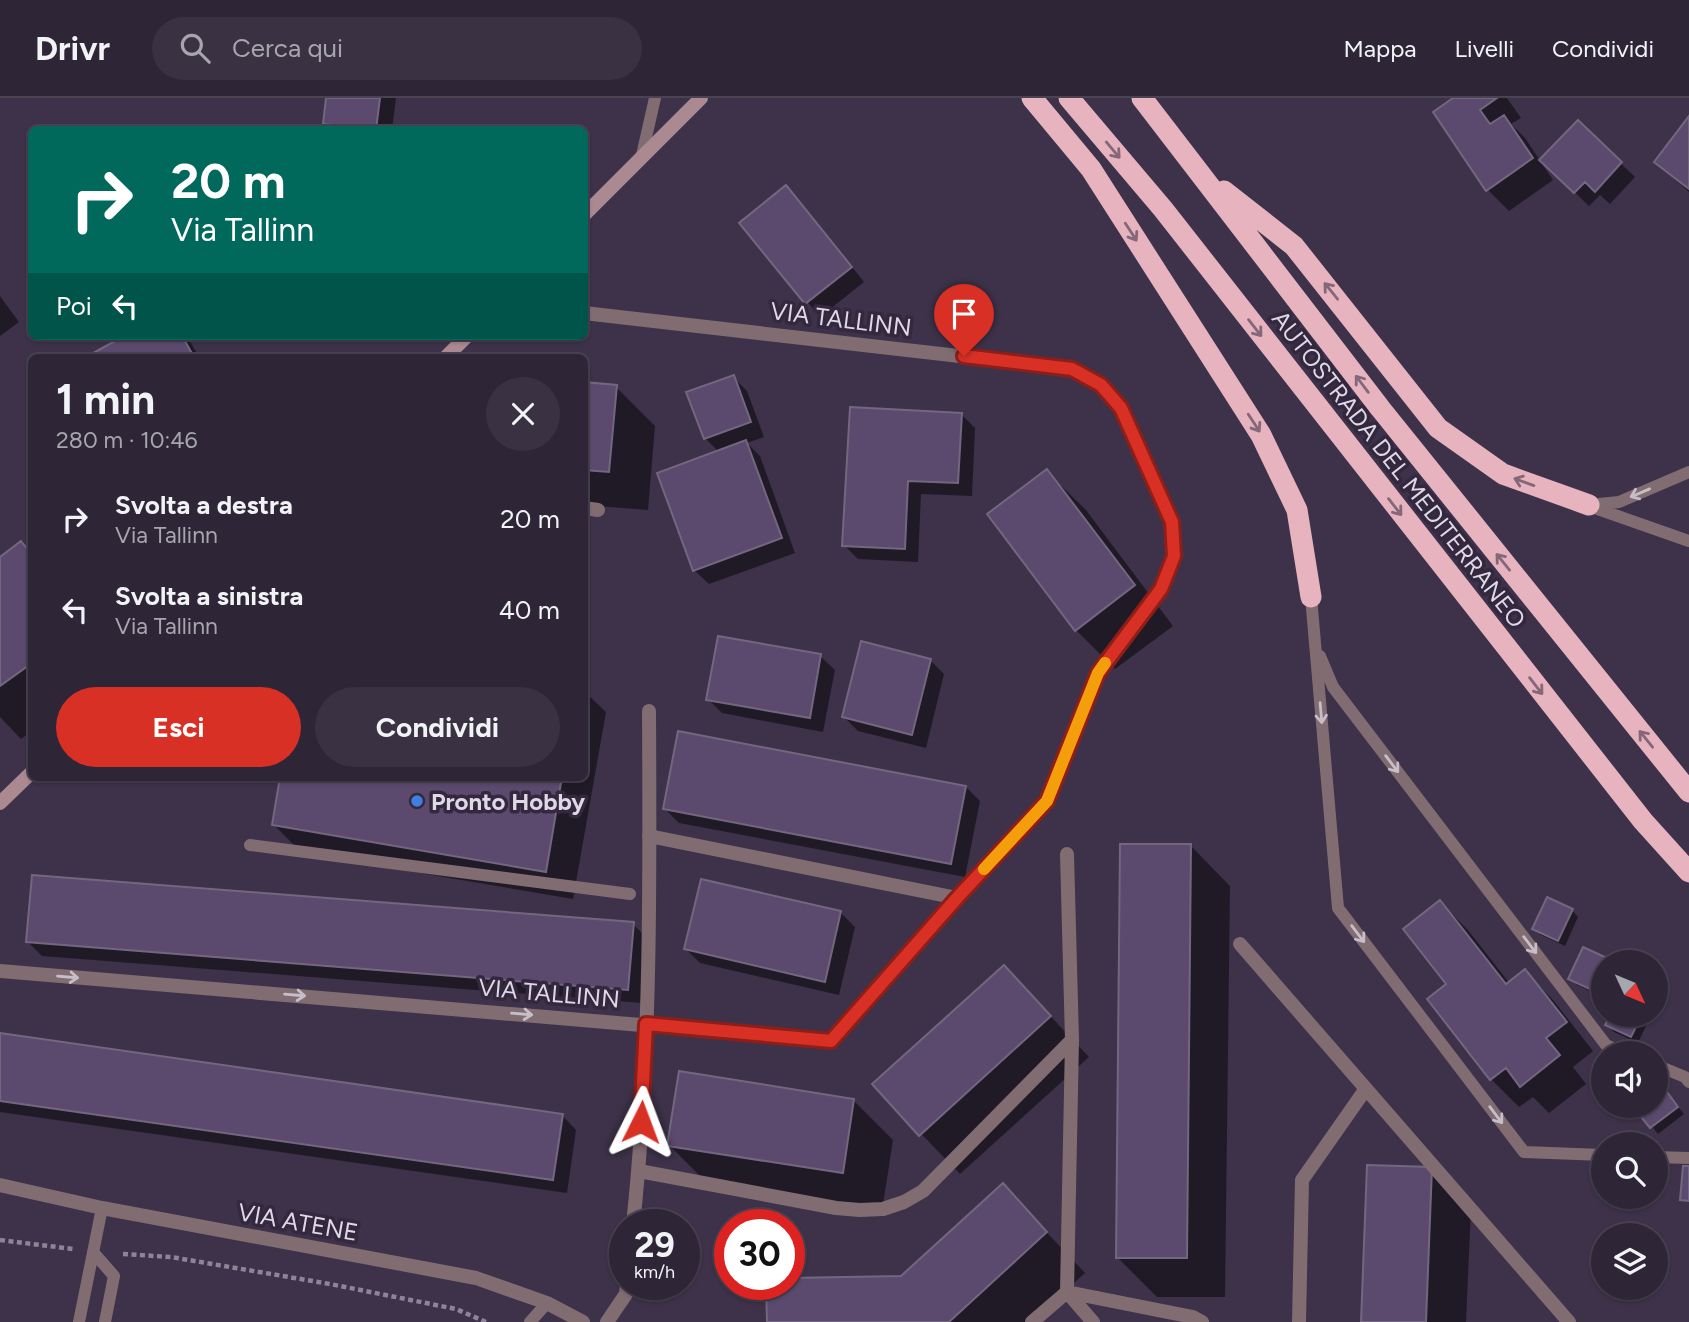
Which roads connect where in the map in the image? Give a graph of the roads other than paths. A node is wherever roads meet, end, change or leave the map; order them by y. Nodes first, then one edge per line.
1 (654, 98) edge
2 (701, 98) edge
3 (1032, 98) edge
4 (1069, 98) edge
5 (1142, 98) edge
6 (642, 155) junction
7 (1201, 173) junction
8 (588, 211) edge
9 (588, 313) edge
10 (463, 340) edge
11 (449, 354) edge
12 (1689, 472) edge
13 (1589, 505) junction
14 (1689, 541) edge
15 (1311, 597) junction
16 (649, 711) dead end
17 (28, 776) edge
18 (1689, 792) edge
19 (0, 803) edge
20 (649, 836) junction
21 (250, 845) dead end
22 (1067, 854) dead end
23 (1689, 872) edge
24 (630, 894) dead end
25 (957, 898) junction
26 (1240, 944) dead end
27 (0, 971) edge
28 (646, 1024) junction
29 (1072, 1040) junction
30 (1603, 1041) edge
31 (1668, 1070) edge
32 (1689, 1082) edge
33 (1365, 1090) junction
34 (1591, 1155) edge
35 (1668, 1157) edge
36 (1689, 1158) edge
37 (639, 1171) junction
38 (0, 1185) edge
39 (102, 1208) junction
40 (635, 1209) edge
41 (93, 1252) junction
42 (1067, 1292) junction
43 (622, 1300) edge
44 (547, 1303) junction
45 (79, 1322) edge
46 (106, 1322) edge
47 (530, 1322) edge
48 (583, 1322) edge
49 (607, 1322) edge
50 (1032, 1322) edge
51 (1093, 1322) edge
52 (1202, 1322) edge
53 (1299, 1322) edge
54 (1569, 1322) edge

1 - 6 lane
2 - 6 street
3 -> 15 highway
4 -> 23 highway, AUTOSTRADA DEL MEDITERRANEO
5 - 7 highway, AUTOSTRADA DEL MEDITERRANEO
6 - 8 street
13 -> 7 highway
18 -> 7 highway, AUTOSTRADA DEL MEDITERRANEO
9 - 25 street, VIA TALLINN
10 - 11 street
12 -> 13 lane
13 - 14 lane
15 -> 30 lane
15 -> 34 lane
16 - 20 street
17 - 19 street
20 - 25 street
20 - 28 street
21 - 24 lane
22 - 29 street
25 - 28 street, VIA TALLINN
26 - 33 street
27 -> 28 street, VIA TALLINN
28 - 37 street
29 - 37 street
29 - 42 street
31 - 32 lane
33 - 53 street
33 - 54 street
35 - 36 lane
37 - 40 street
38 - 39 street, VIA ATENE
39 - 41 lane
39 - 44 street, VIA ATENE
41 - 45 lane
41 - 46 lane
42 - 50 street
42 - 51 street
42 - 52 street
43 - 49 street
44 - 47 lane
44 - 48 street, VIA ATENE

